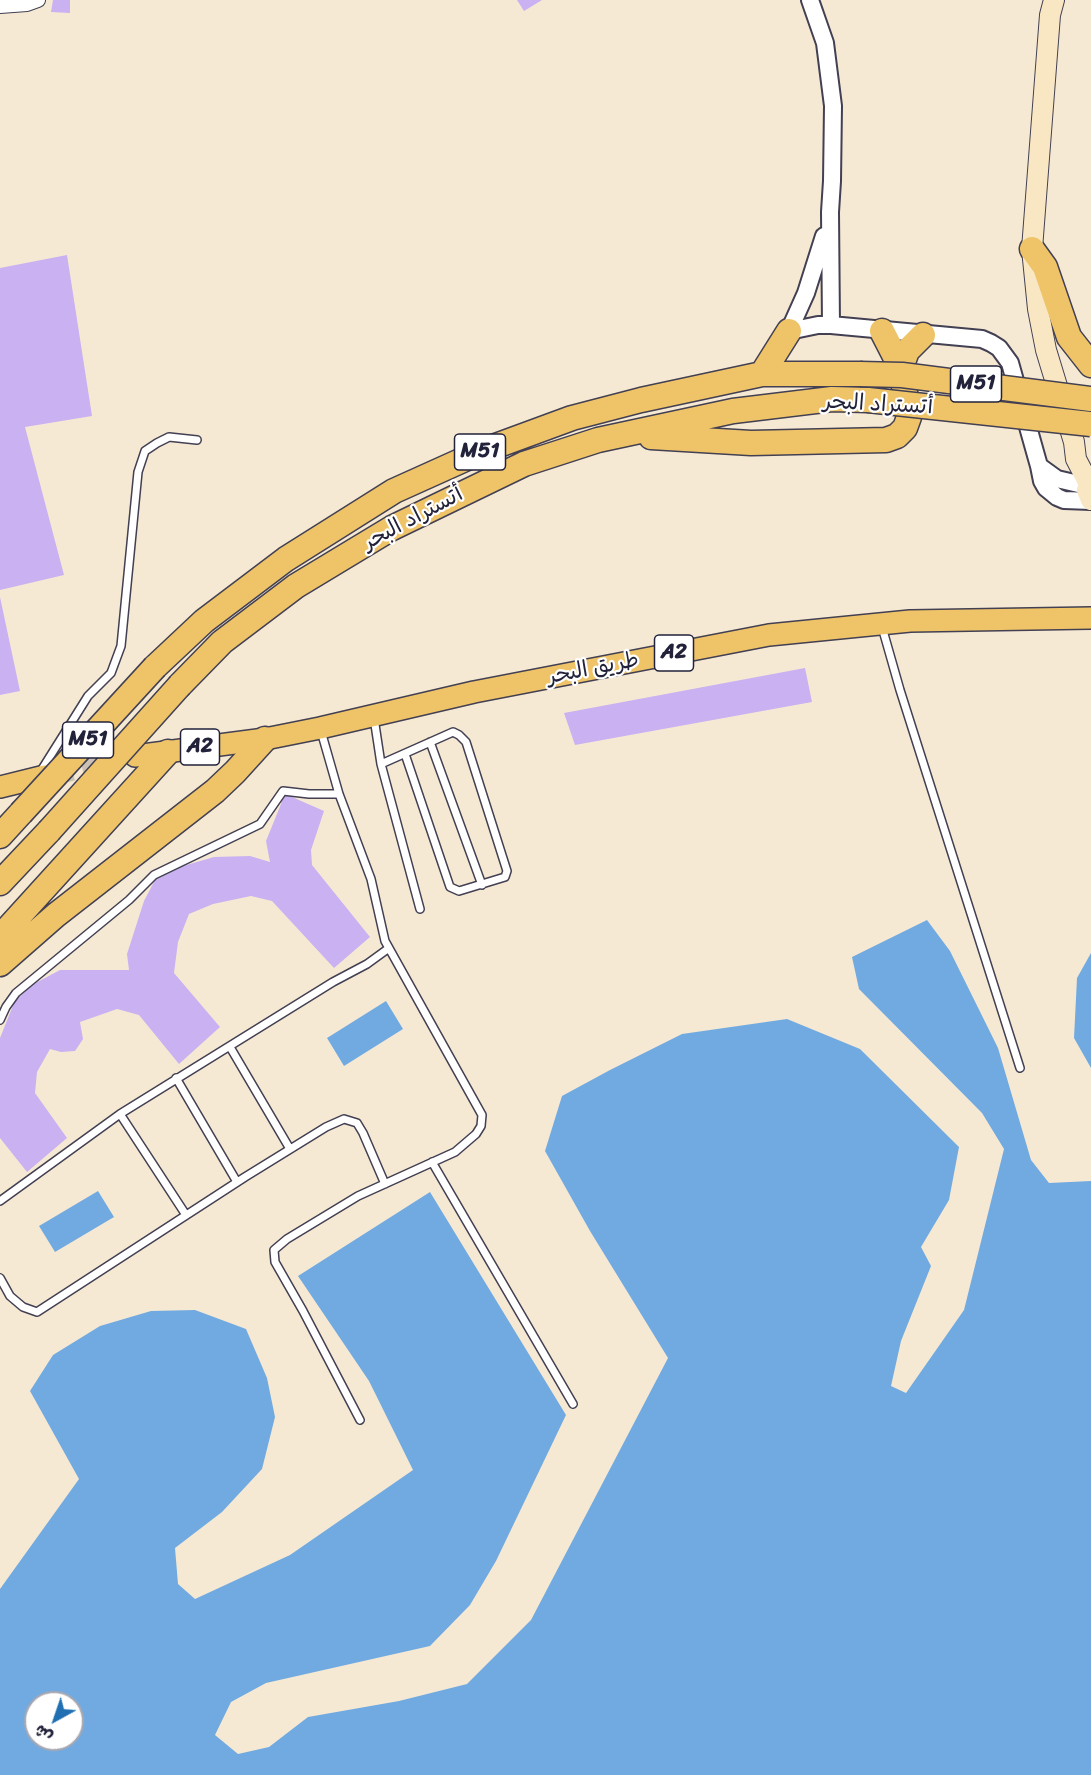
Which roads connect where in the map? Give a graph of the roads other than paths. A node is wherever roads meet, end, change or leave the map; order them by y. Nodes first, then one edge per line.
1 (38, 0) edge
2 (810, 0) edge
3 (1053, 0) edge
4 (0, 6) edge
5 (830, 212) junction
6 (1032, 249) junction
7 (831, 325) junction
8 (789, 331) junction
9 (882, 331) junction
10 (923, 335) junction
11 (1091, 365) edge
12 (900, 368) junction
13 (762, 374) junction
14 (1091, 399) edge
15 (1091, 424) edge
16 (622, 435) junction
17 (197, 440) dead end
18 (1090, 486) edge
19 (1091, 618) edge
20 (881, 624) junction
21 (374, 716) junction
22 (320, 728) junction
23 (264, 739) junction
24 (430, 742) junction
25 (168, 752) junction
26 (405, 754) junction
27 (135, 756) tunnel mouth
28 (381, 764) junction
29 (40, 777) joint
30 (0, 787) edge
31 (339, 794) junction
32 (0, 836) edge
33 (0, 883) edge
34 (482, 885) junction
35 (420, 909) dead end
36 (0, 937) edge
37 (389, 948) junction
38 (0, 964) edge
39 (0, 1020) edge
40 (230, 1047) junction
41 (1020, 1068) dead end
42 (176, 1078) junction
43 (120, 1114) junction
44 (290, 1149) junction
45 (432, 1162) junction
46 (237, 1182) junction
47 (385, 1184) junction
48 (0, 1201) edge
49 (186, 1215) junction
50 (0, 1278) edge
51 (573, 1404) dead end
52 (360, 1420) dead end

1 - 4 street
2 - 5 street
3 - 6 main road
5 - 7 street
5 - 8 street
6 - 11 highway
6 - 18 main road
7 - 8 street
7 - 9 street
8 - 13 highway
9 - 10 street
9 - 12 highway
10 - 12 highway
10 - 18 street
12 - 16 highway
13 - 14 highway, أتستراد البحر / M51, bridge
13 - 32 highway, أتستراد البحر / M51, bridge
15 - 16 highway, أتستراد البحر / M51, bridge
16 - 33 highway, أتستراد البحر / M51, bridge
17 - 29 lane
19 - 20 main road, طريق البحر / A2
20 - 21 main road, طريق البحر / A2
20 - 41 lane
21 - 22 main road, طريق البحر / A2
21 - 28 lane
22 - 23 main road, طريق البحر / A2
22 - 31 lane
23 - 25 main road, طريق البحر / A2
23 - 38 highway
24 - 26 lane
24 - 34 lane
24 - 34 lane
25 - 27 main road, طريق البحر / A2
25 - 36 highway
26 - 28 lane
26 - 34 lane
28 - 35 lane
29 - 30 main road
31 - 37 lane
31 - 39 lane
37 - 40 lane
37 - 45 lane
40 - 42 lane
40 - 44 lane
42 - 43 lane
42 - 46 lane
43 - 48 lane
43 - 49 lane
44 - 46 lane
44 - 47 lane
45 - 47 lane
45 - 51 lane
46 - 49 lane
47 - 52 lane
49 - 50 lane

